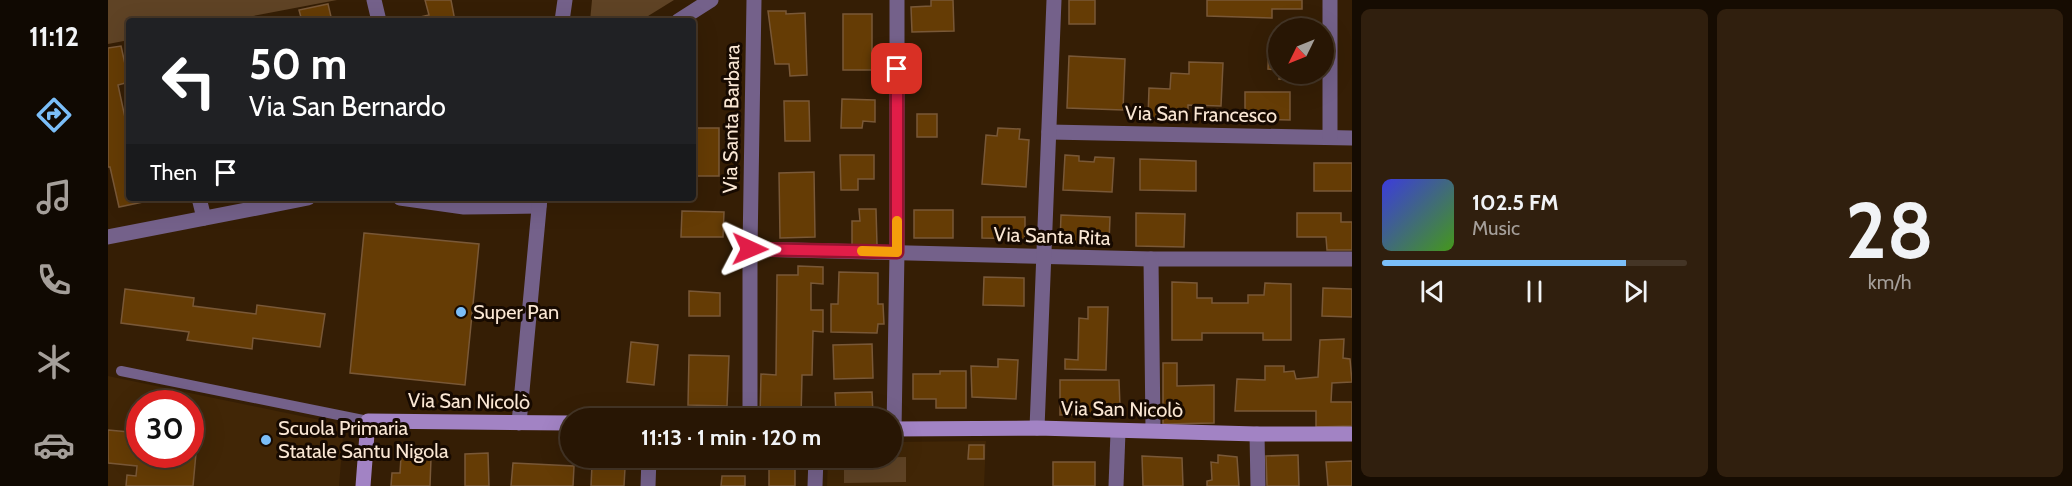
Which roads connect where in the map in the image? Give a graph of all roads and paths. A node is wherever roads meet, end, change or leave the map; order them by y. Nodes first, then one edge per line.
1 (374, 0) edge
2 (565, 0) edge
3 (711, 0) edge
4 (754, 0) edge
5 (897, 0) edge
6 (1054, 0) edge
7 (1330, 0) edge
8 (378, 18) edge
9 (562, 18) edge
10 (683, 18) edge
11 (1049, 132) junction
12 (1330, 137) junction
13 (1352, 138) edge
14 (200, 201) edge
15 (292, 201) edge
16 (430, 201) edge
17 (540, 202) edge
18 (204, 218) junction
19 (108, 237) edge
20 (750, 249) junction
21 (897, 252) junction
22 (1044, 257) junction
23 (1151, 259) junction
24 (1352, 259) edge
25 (121, 371) dead end
26 (750, 408) edge
27 (893, 408) edge
28 (368, 421) junction
29 (519, 423) junction
30 (560, 423) edge
31 (1037, 428) junction
32 (902, 429) edge
33 (1153, 430) junction
34 (1118, 432) junction
35 (1257, 434) junction
36 (1352, 434) edge
37 (649, 468) edge
38 (816, 468) edge
39 (363, 486) edge
40 (648, 486) edge
41 (815, 486) edge
42 (1116, 486) edge
43 (1258, 486) edge

1 - 8 street
2 - 9 street
3 - 10 street
4 - 20 street, Via Santa Barbara
5 - 21 street
6 - 11 street
7 - 12 street
11 - 12 street, Via San Francesco
11 - 22 street
12 - 13 street, Via San Francesco
14 - 18 street
15 - 18 street
16 - 17 street
17 - 29 street
18 - 19 street
20 - 21 street, Via Santa Rita
20 - 26 street, Via Santa Barbara
21 - 22 street, Via Santa Rita
21 - 27 street
22 - 23 street, Via Santa Rita
22 - 31 street
23 - 24 street, Via Santa Rita
23 - 33 street
25 - 28 lane
28 - 29 street, Via San Nicolò
28 - 39 street
29 - 30 street, Via San Nicolò
31 - 32 street, Via San Nicolò
31 - 34 street, Via San Nicolò
33 - 34 street, Via San Nicolò
33 - 35 street, Via San Nicolò
34 - 42 street
35 - 36 street, Via San Nicolò
35 - 43 street
37 - 40 street
38 - 41 street

